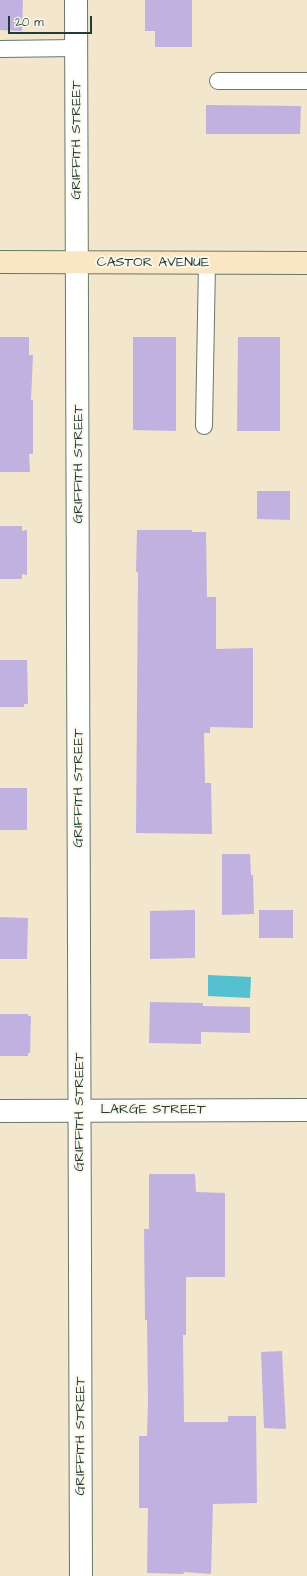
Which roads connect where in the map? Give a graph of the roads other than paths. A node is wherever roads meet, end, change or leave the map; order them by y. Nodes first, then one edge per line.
1 (76, 0) edge
2 (77, 48) junction
3 (0, 49) edge
4 (218, 81) dead end
5 (307, 81) edge
6 (0, 262) edge
7 (78, 262) junction
8 (207, 263) junction
9 (307, 263) edge
10 (204, 426) dead end
11 (80, 1110) junction
12 (307, 1110) edge
13 (0, 1111) edge
14 (81, 1576) edge

1 - 2 street, GRIFFITH STREET
2 - 3 lane
2 - 7 street, GRIFFITH STREET
4 - 5 lane
6 - 7 main road, CASTOR AVENUE
7 - 8 main road, CASTOR AVENUE
7 - 11 street, GRIFFITH STREET
8 - 9 main road, CASTOR AVENUE
8 - 10 lane
11 - 12 street, LARGE STREET
11 - 13 street, LARGE STREET
11 - 14 street, GRIFFITH STREET

